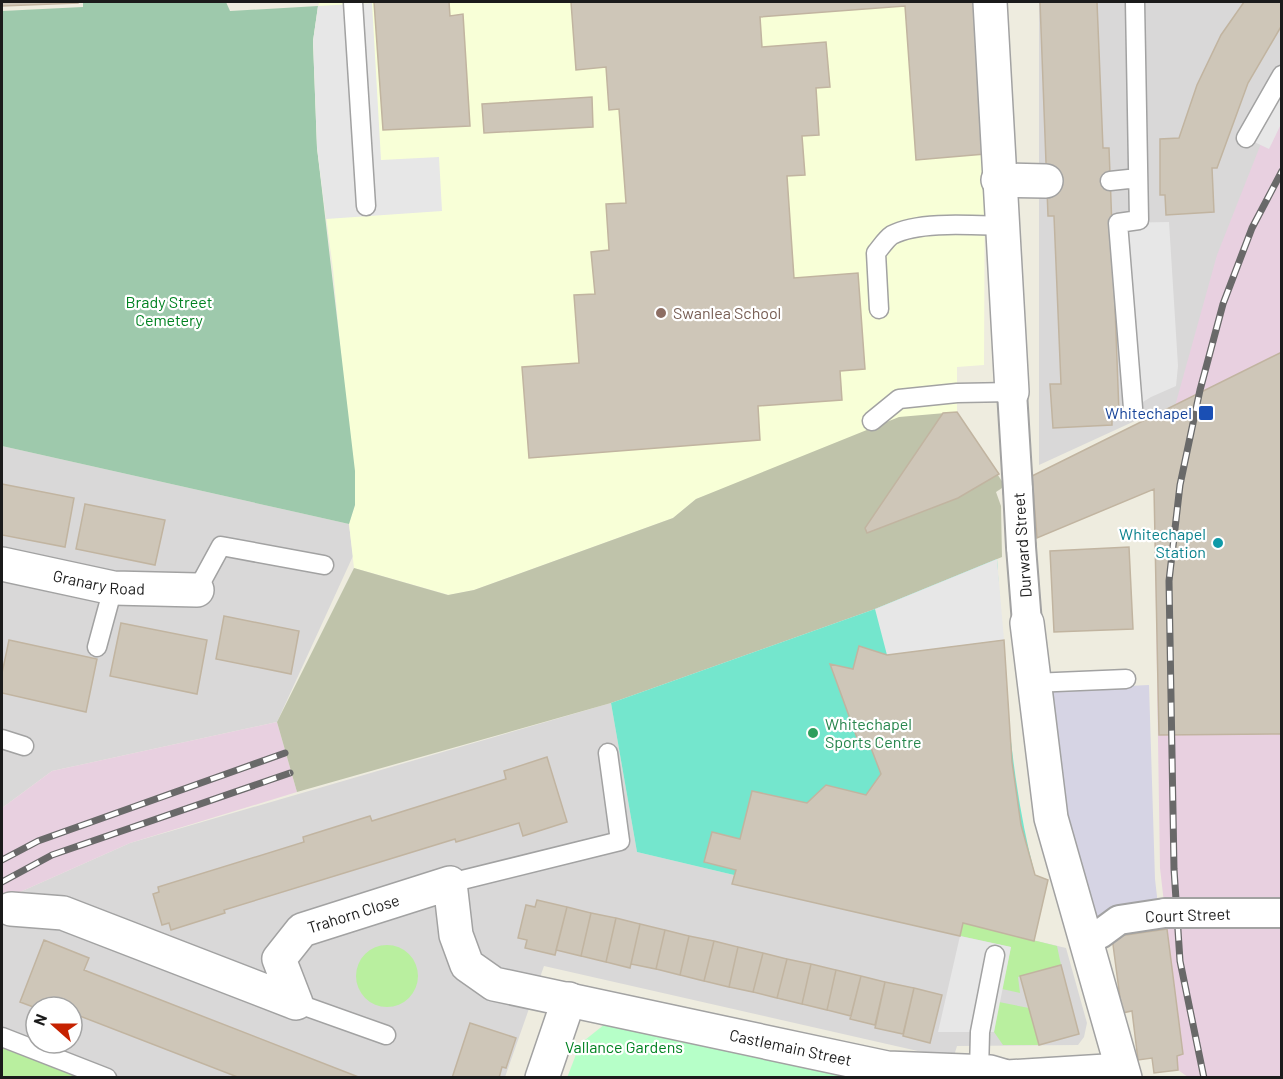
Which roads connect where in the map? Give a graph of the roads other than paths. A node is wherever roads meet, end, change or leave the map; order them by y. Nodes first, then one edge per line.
1 (353, 2) edge
2 (990, 2) edge
3 (1135, 2) edge
4 (1281, 75) edge
5 (1246, 138) dead end
6 (1138, 178) junction
7 (998, 180) junction
8 (1110, 180) dead end
9 (1046, 181) dead end
10 (366, 206) dead end
11 (1001, 226) junction
12 (879, 309) dead end
13 (1012, 392) junction
14 (1133, 408) dead end
15 (872, 421) dead end
16 (2, 564) edge
17 (324, 565) dead end
18 (113, 588) junction
19 (197, 590) joint
20 (1027, 622) joint
21 (97, 647) dead end
22 (1126, 679) dead end
23 (1033, 683) junction
24 (2, 739) edge
25 (24, 746) dead end
26 (608, 753) dead end
27 (450, 883) junction
28 (11, 909) dead end
29 (1281, 913) edge
30 (1100, 934) dead end
31 (995, 955) dead end
32 (569, 999) junction
33 (296, 1003) junction
34 (386, 1035) dead end
35 (2, 1037) edge
36 (887, 1073) edge
37 (1123, 1073) edge
38 (987, 1074) edge
39 (107, 1077) edge
40 (542, 1077) edge

1 - 10 lane
2 - 7 street, Durward Street
3 - 6 lane
4 - 5 lane
6 - 8 lane
6 - 14 lane
7 - 9 street
7 - 11 street, Durward Street
11 - 12 lane
11 - 13 street, Durward Street
13 - 15 lane
13 - 20 street, Durward Street, bridge
16 - 18 street, Granary Road
17 - 19 lane
18 - 19 street, Granary Road
18 - 21 lane
20 - 23 street, Durward Street
22 - 23 lane
23 - 37 street, Durward Street
24 - 25 lane
26 - 27 lane
27 - 32 street
27 - 33 street, Trahorn Close
28 - 33 street
29 - 30 street, Court Street, bridge
31 - 38 lane
32 - 36 street, Castlemain Street
32 - 40 street
33 - 34 lane
35 - 39 lane
36 - 38 street, Castlemain Street
37 - 38 street, Castlemain Street

